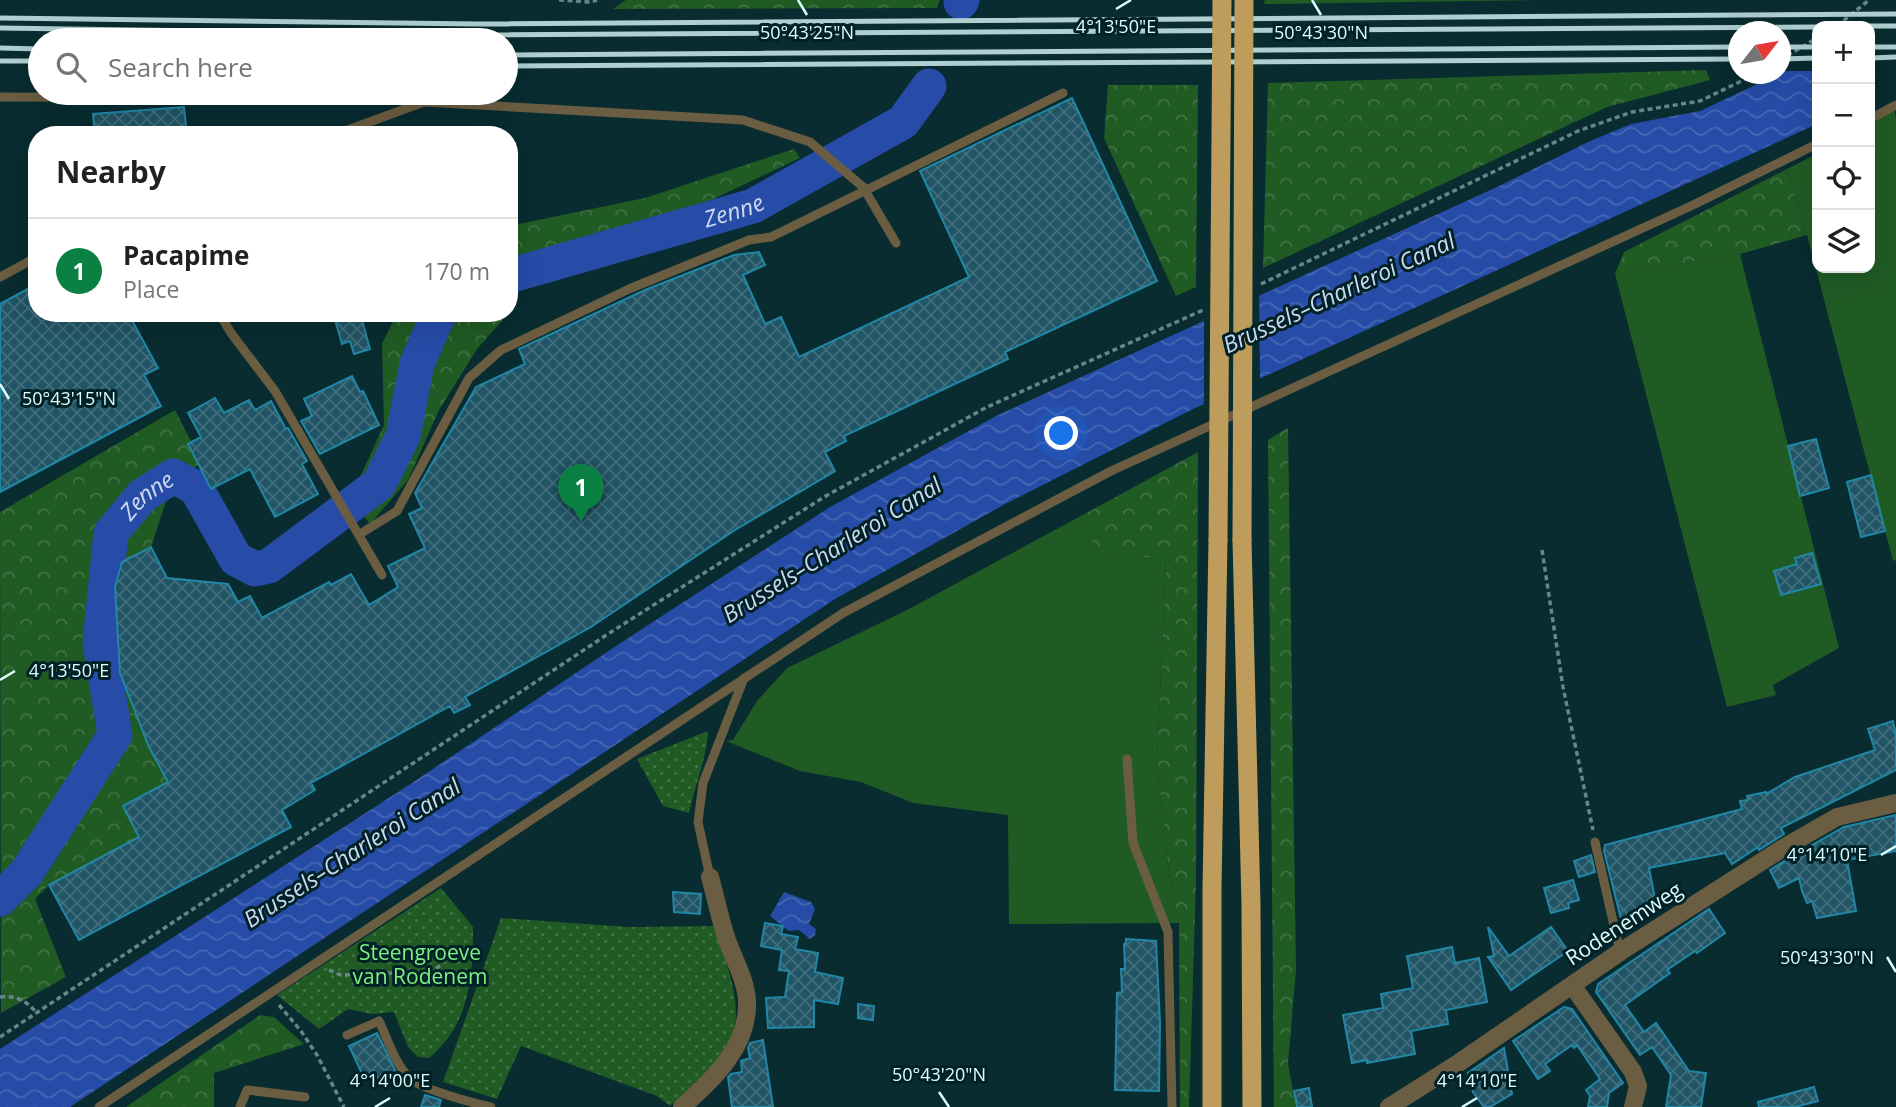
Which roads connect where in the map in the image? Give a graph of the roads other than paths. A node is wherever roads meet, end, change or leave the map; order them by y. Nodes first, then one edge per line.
1 (1222, 0) edge
2 (1244, 0) edge
3 (1063, 93) dead end
4 (0, 97) edge
5 (28, 97) edge
6 (416, 105) edge
7 (477, 105) edge
8 (1896, 105) edge
9 (1875, 116) edge
10 (359, 126) edge
11 (1812, 146) edge
12 (865, 189) junction
13 (896, 243) dead end
14 (28, 262) edge
15 (0, 277) edge
16 (224, 322) edge
17 (360, 534) junction
18 (382, 575) dead end
19 (744, 678) junction
20 (1127, 759) dead end
21 (1896, 803) edge
22 (1595, 842) road end
23 (710, 877) joint
24 (1620, 952) junction
25 (1572, 985) junction
26 (347, 1035) dead end
27 (305, 1097) dead end
28 (99, 1107) edge
29 (240, 1107) edge
30 (491, 1107) edge
31 (682, 1107) edge
32 (1172, 1107) edge
33 (1212, 1107) edge
34 (1252, 1107) edge
35 (1389, 1107) edge
36 (1633, 1107) edge

1 - 33 highway, bridge
2 - 34 highway, bridge
3 - 12 lane
4 - 5 lane
6 - 10 lane
7 - 12 lane
8 - 9 lane
11 - 19 lane
12 - 13 lane
12 - 17 lane
14 - 15 lane
16 - 17 lane
17 - 18 lane
19 - 23 lane
19 - 28 lane
20 - 32 lane
21 - 24 street, Rodenemweg
22 - 24 lane
23 - 31 street
24 - 25 street, Rodenemweg
25 - 35 street, Rodenemweg
25 - 36 street
26 - 30 lane
27 - 29 lane

